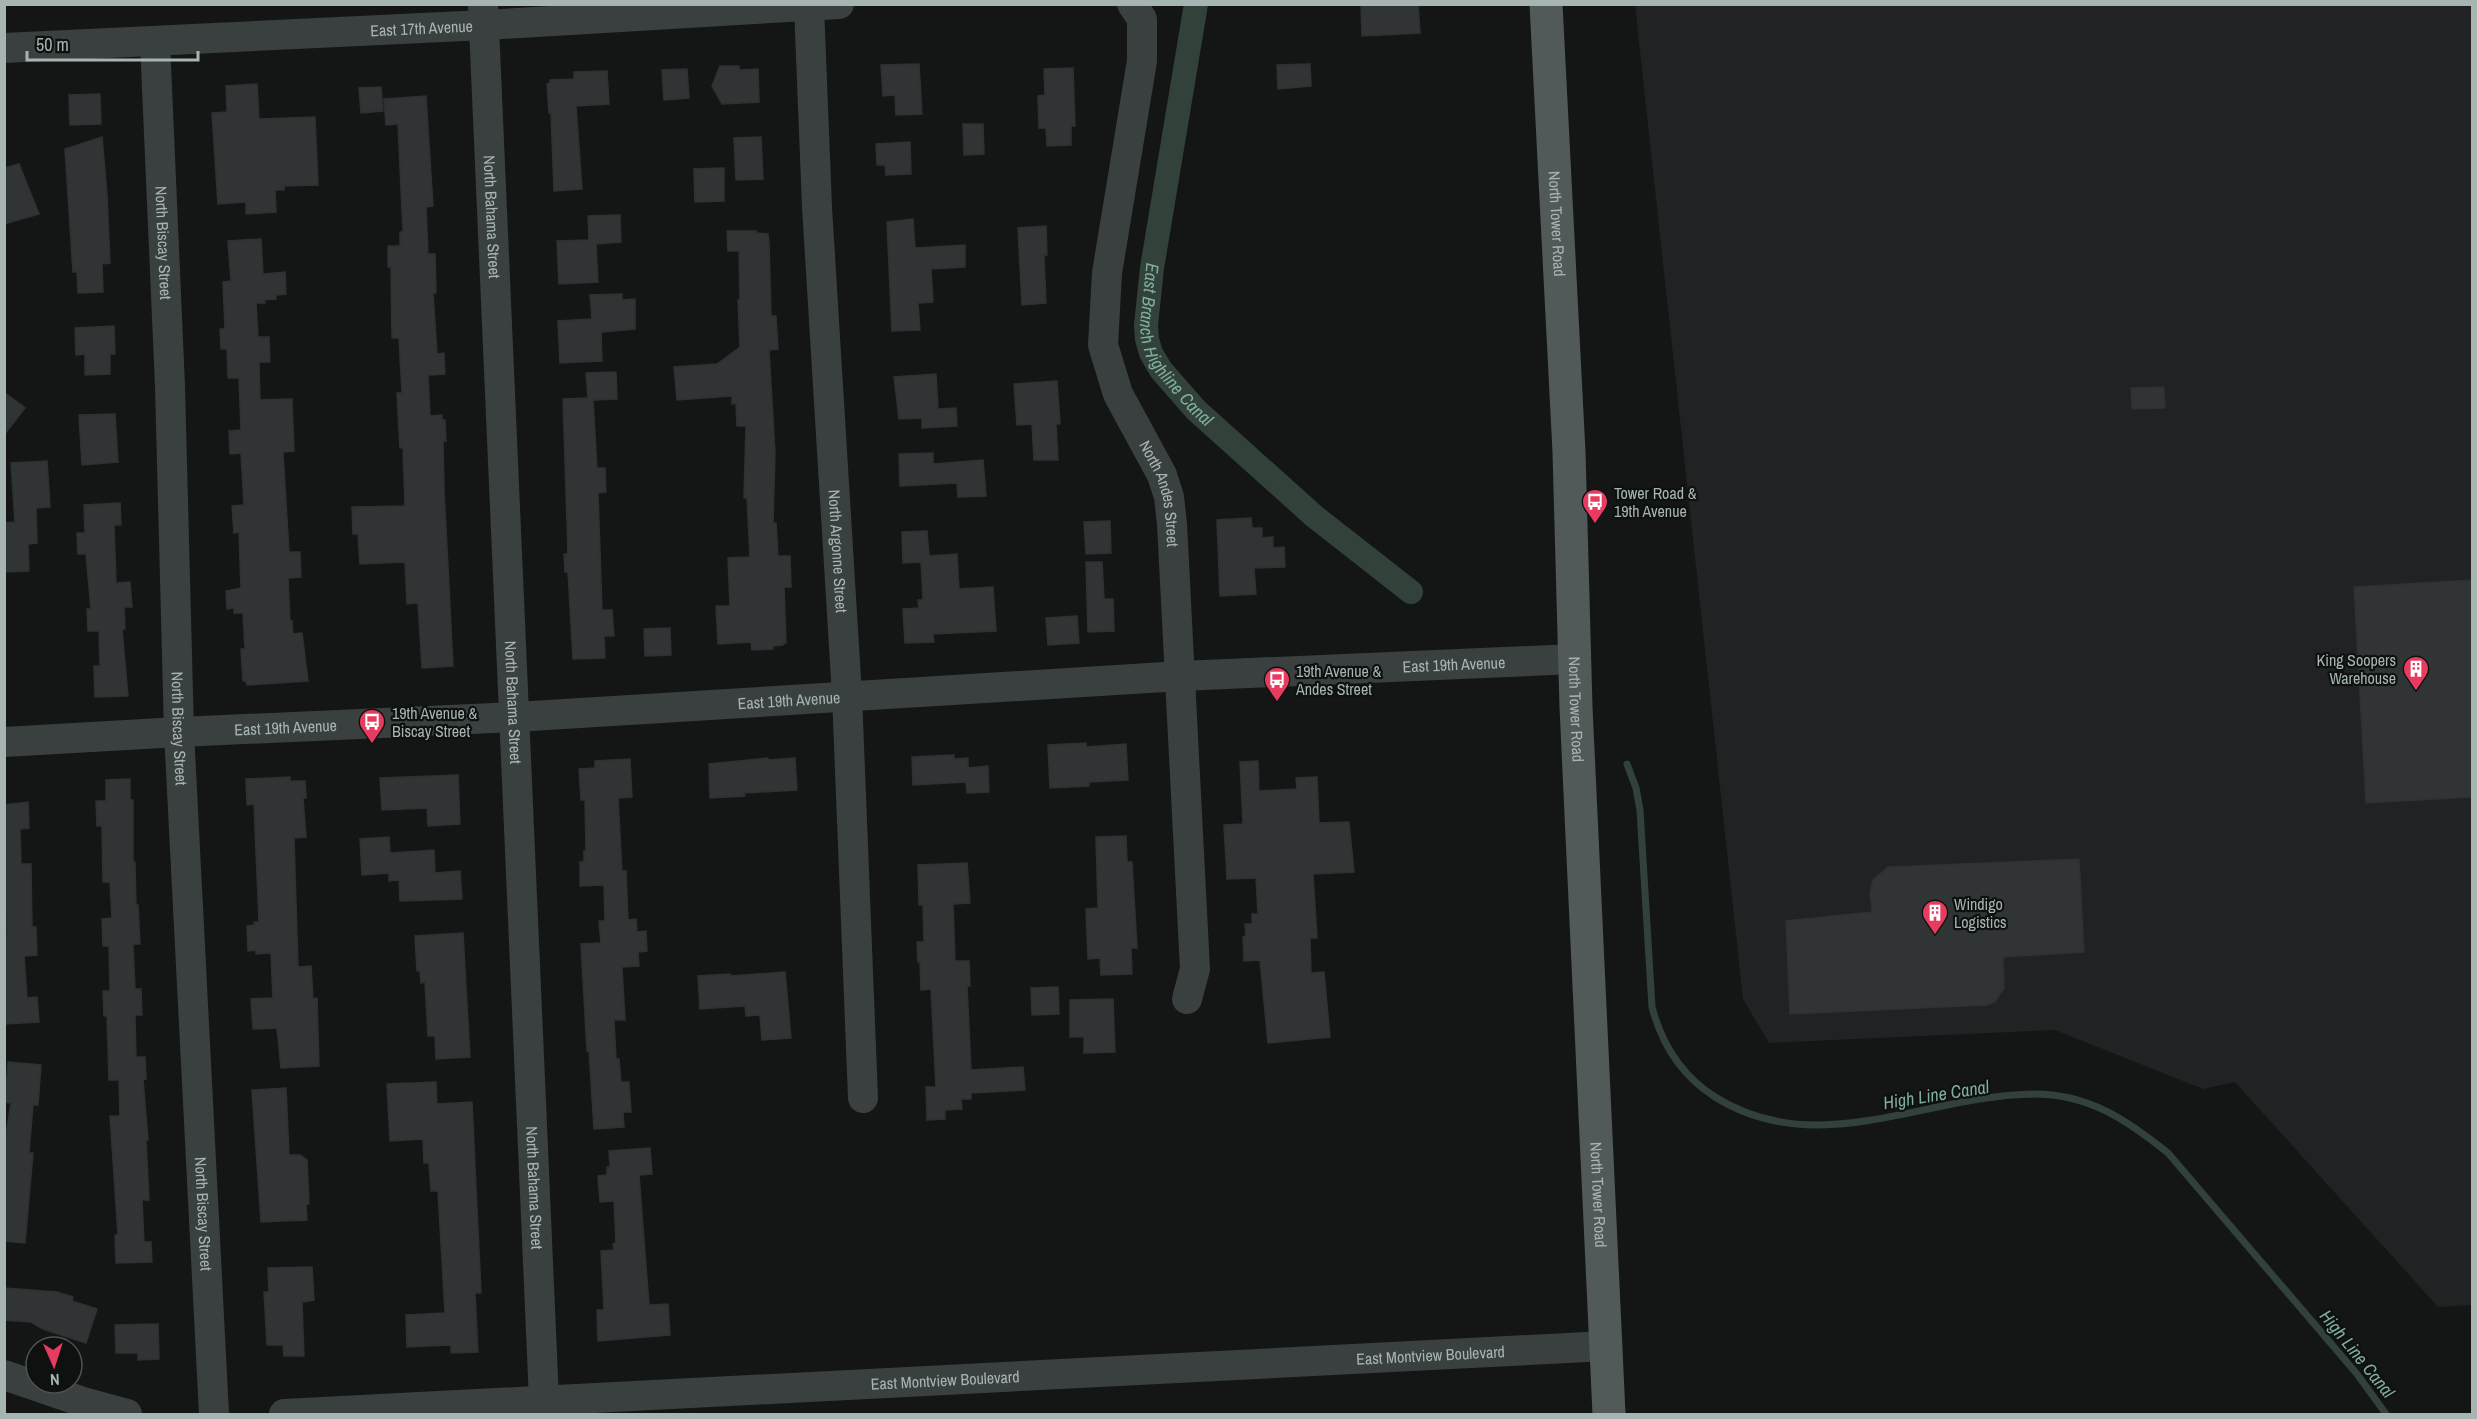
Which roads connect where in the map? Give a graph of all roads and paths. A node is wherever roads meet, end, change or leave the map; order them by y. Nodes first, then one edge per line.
1 (839, 4) edge
2 (1132, 4) edge
3 (1546, 4) edge
4 (809, 6) edge
5 (484, 15) edge
6 (155, 42) junction
7 (4, 48) edge
8 (1575, 659) junction
9 (1180, 676) junction
10 (847, 695) junction
11 (515, 717) junction
12 (179, 732) junction
13 (4, 742) edge
14 (1187, 999) dead end
15 (863, 1098) dead end
16 (1606, 1346) junction
17 (4, 1375) edge
18 (544, 1400) junction
19 (127, 1414) edge
20 (214, 1414) edge
21 (284, 1414) edge
22 (1609, 1414) edge

1 - 4 street, East 17th Avenue
2 - 9 street, North Andes Street
3 - 8 main road, North Tower Road
4 - 5 street, East 17th Avenue
4 - 10 street, North Argonne Street
5 - 6 street, East 17th Avenue
5 - 11 street, North Bahama Street
6 - 7 street, East 17th Avenue
6 - 12 street, North Biscay Street
8 - 9 street, East 19th Avenue
8 - 16 main road, North Tower Road
9 - 10 street, East 19th Avenue
9 - 14 street, North Andes Street
10 - 11 street, East 19th Avenue
10 - 15 street, North Argonne Street
11 - 12 street, East 19th Avenue
11 - 18 street, North Bahama Street
12 - 13 street, East 19th Avenue
12 - 20 street, North Biscay Street
16 - 18 street, East Montview Boulevard
16 - 22 main road, North Tower Road
17 - 19 street
18 - 21 street, East Montview Boulevard

